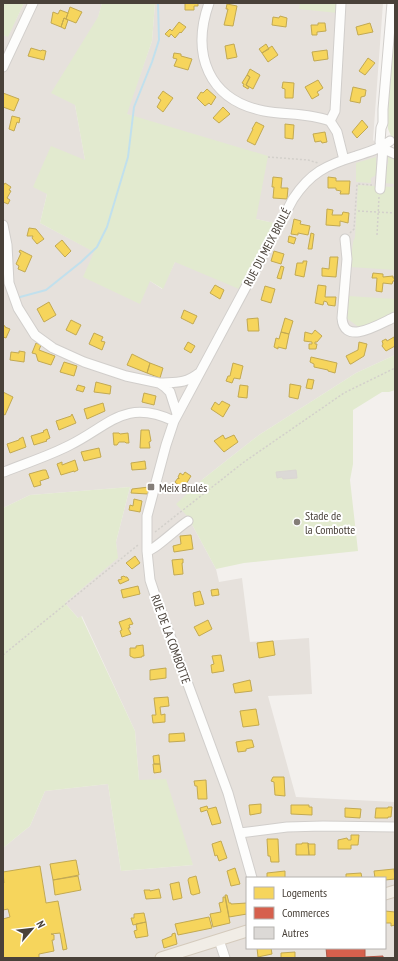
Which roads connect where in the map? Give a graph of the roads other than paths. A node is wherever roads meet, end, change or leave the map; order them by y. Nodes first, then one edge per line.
1 (33, 3) edge
2 (208, 3) edge
3 (341, 3) edge
4 (392, 3) edge
5 (3, 67) edge
6 (330, 121) junction
7 (389, 145) edge
8 (395, 154) edge
9 (344, 160) junction
10 (380, 187) road end
11 (3, 225) edge
12 (345, 239) road end
13 (6, 284) edge
14 (395, 317) edge
15 (200, 372) junction
16 (179, 383) junction
17 (159, 384) junction
18 (170, 392) junction
19 (188, 395) junction
20 (176, 418) junction
21 (4, 472) dead end
22 (188, 521) dead end
23 (147, 551) junction
24 (395, 827) edge
25 (240, 833) junction
26 (252, 877) edge
27 (246, 931) edge
28 (218, 940) junction
29 (161, 958) edge
30 (225, 958) edge

1 - 5 street
2 - 6 street
3 - 6 street
4 - 7 street
6 - 9 street
7 - 8 street
7 - 9 street, RUE DU MEIX BRULÉ
7 - 10 street
9 - 15 street, RUE DU MEIX BRULÉ
11 - 13 street
12 - 14 street
13 - 17 street
15 - 16 street
15 - 19 street, RUE DU MEIX BRULÉ
16 - 17 street
16 - 19 street
17 - 18 street
18 - 19 street
18 - 20 street
19 - 20 street, RUE DE LA COMBOTTE
20 - 21 street
20 - 23 street, RUE DE LA COMBOTTE
22 - 23 street
23 - 25 street, RUE DE LA COMBOTTE
24 - 25 street
25 - 26 street, RUE DE LA COMBOTTE
27 - 28 main road
28 - 29 main road
28 - 30 street

